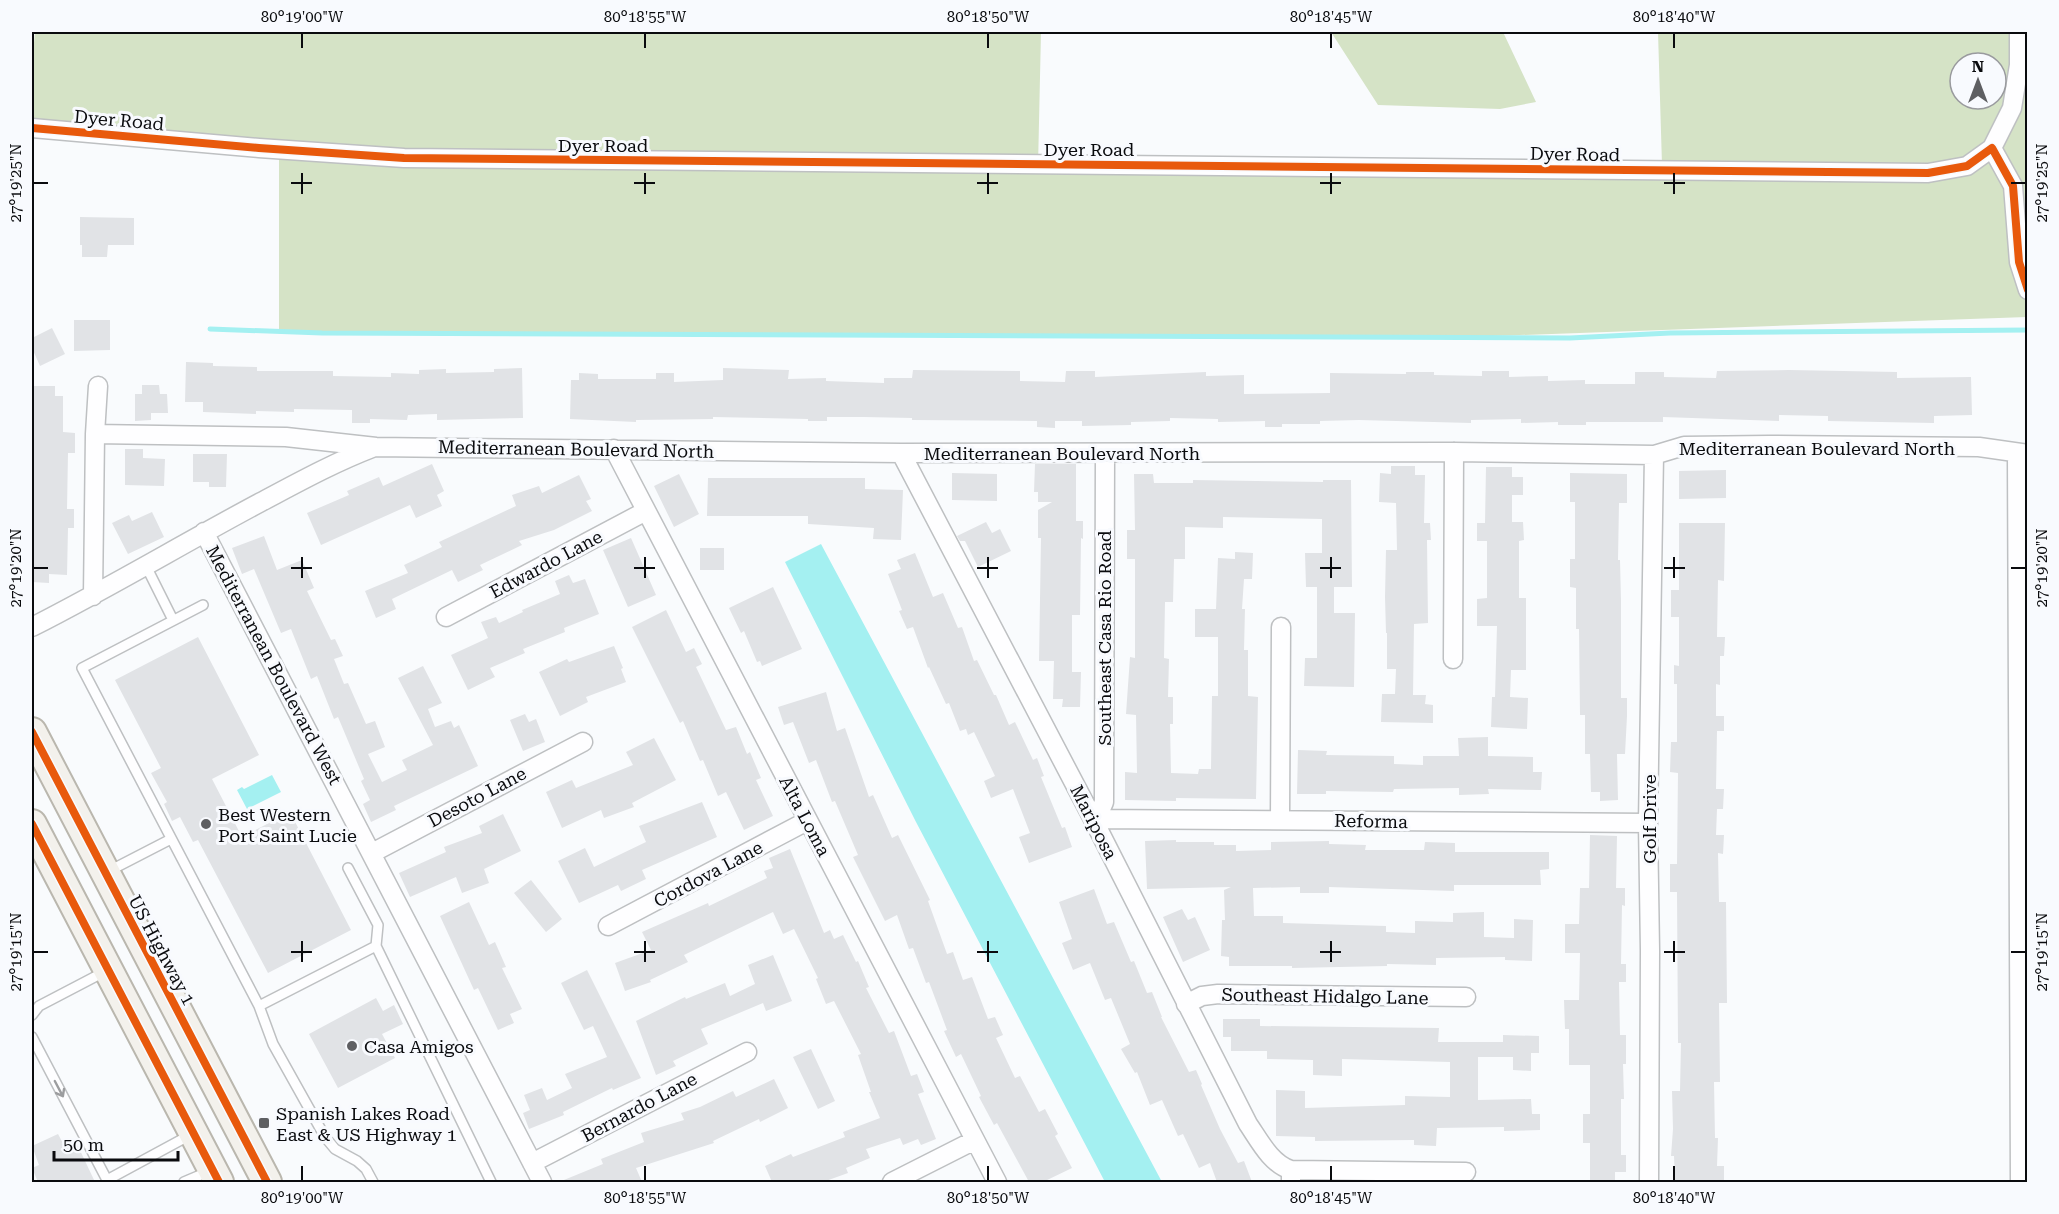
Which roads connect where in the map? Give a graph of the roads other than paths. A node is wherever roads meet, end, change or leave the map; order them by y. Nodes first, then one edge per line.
1 (2019, 32) edge
2 (32, 128) edge
3 (1992, 148) junction
4 (2028, 290) edge
5 (98, 386) dead end
6 (95, 434) junction
7 (376, 447) junction
8 (614, 450) junction
9 (1454, 452) junction
10 (901, 453) junction
11 (1105, 453) junction
12 (2022, 454) edge
13 (1654, 455) junction
14 (646, 511) junction
15 (204, 532) junction
16 (146, 566) junction
17 (93, 596) junction
18 (203, 605) dead end
19 (446, 616) dead end
20 (173, 620) junction
21 (32, 627) edge
22 (1281, 627) dead end
23 (1454, 659) dead end
24 (32, 732) edge
25 (583, 742) dead end
26 (1093, 819) junction
27 (1280, 820) junction
28 (807, 821) junction
29 (1648, 823) junction
30 (32, 824) edge
31 (171, 839) junction
32 (372, 853) junction
33 (348, 868) dead end
34 (105, 873) junction
35 (608, 926) dead end
36 (376, 946) junction
37 (108, 970) junction
38 (1466, 997) dead end
39 (1186, 1004) junction
40 (259, 1006) junction
41 (32, 1015) edge
42 (32, 1037) edge
43 (747, 1052) dead end
44 (193, 1133) junction
45 (975, 1140) junction
46 (532, 1163) junction
47 (1466, 1172) dead end
48 (215, 1176) edge
49 (1291, 1176) edge
50 (184, 1182) edge
51 (267, 1182) edge
52 (373, 1182) edge
53 (491, 1182) edge
54 (542, 1182) edge
55 (892, 1182) edge
56 (997, 1182) edge
57 (1649, 1182) edge
58 (2020, 1182) edge

1 - 3 street
2 - 3 street, Dyer Road
3 - 4 street
5 - 6 street
6 - 7 street, Mediterranean Boulevard North
6 - 17 street
7 - 8 street, Mediterranean Boulevard North
7 - 15 street
8 - 10 street, Mediterranean Boulevard North
8 - 14 street, Alta Loma
9 - 11 street, Mediterranean Boulevard North
9 - 13 street, Mediterranean Boulevard North
9 - 23 street
10 - 11 street, Mediterranean Boulevard North
10 - 26 street, Mariposa
11 - 26 street, Southeast Casa Rio Road
12 - 13 street, Mediterranean Boulevard North
12 - 58 street
13 - 29 street, Golf Drive
14 - 19 street, Edwardo Lane
14 - 28 street, Alta Loma
15 - 16 street
15 - 32 street, Mediterranean Boulevard West
16 - 17 street
16 - 20 lane
17 - 21 street
18 - 20 lane
20 - 31 lane
22 - 27 street
24 - 34 main road, US Highway 1
25 - 32 street, Desoto Lane
26 - 27 street, Reforma
26 - 39 street, Mariposa
27 - 29 street, Reforma
28 - 35 street, Cordova Lane
28 - 45 street, Alta Loma
29 - 57 street, Golf Drive
30 - 37 main road
31 - 34 lane
31 - 40 lane
32 - 46 street, Mediterranean Boulevard West
33 - 36 lane
34 - 51 main road, US Highway 1
36 - 40 lane
36 - 53 lane
37 - 41 lane
37 - 44 main road
38 - 39 street, Southeast Hidalgo Lane
39 - 49 street, Mariposa
40 - 52 lane
42 -> 44 lane
43 - 46 street, Bernardo Lane
44 - 48 main road
45 - 55 street
45 - 56 street, Alta Loma
46 - 54 street, Mediterranean Boulevard West
47 - 49 street
48 - 50 lane

